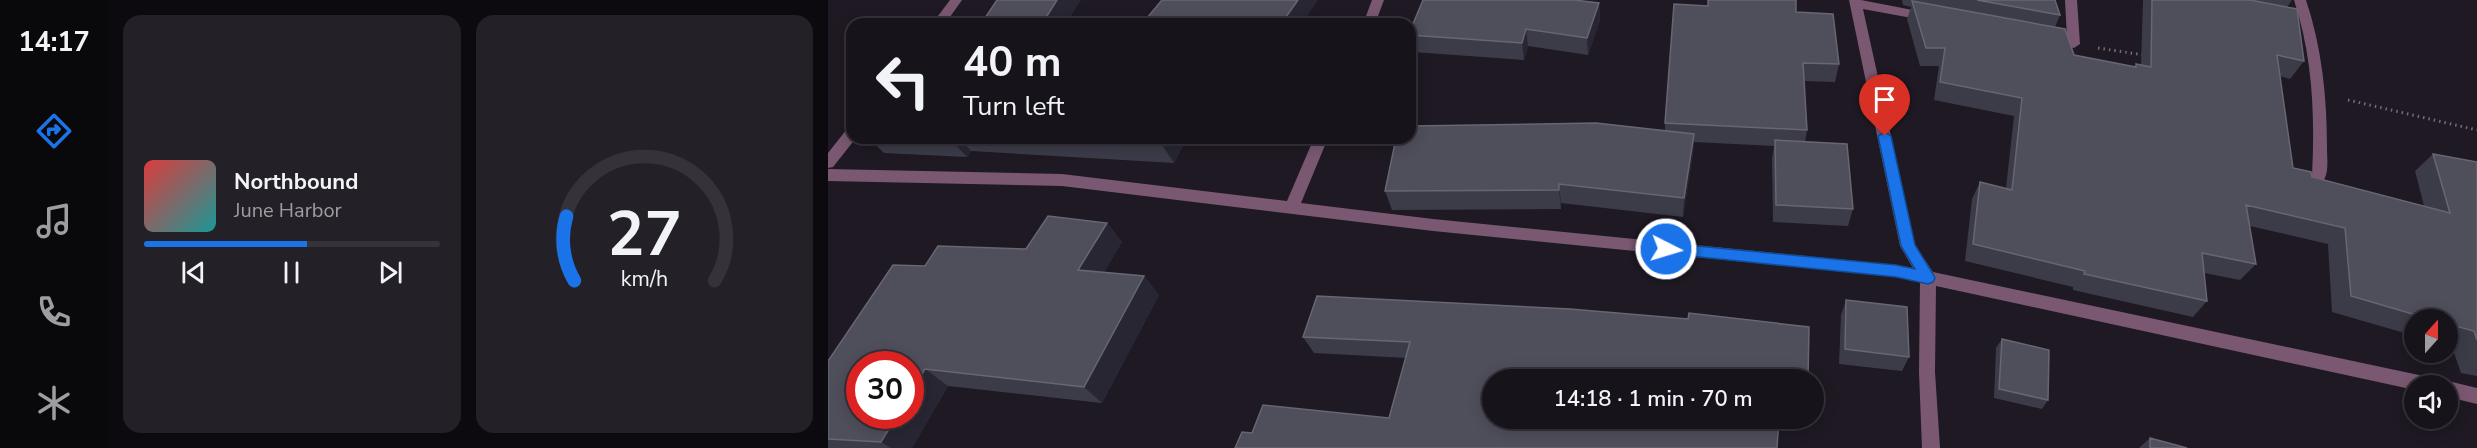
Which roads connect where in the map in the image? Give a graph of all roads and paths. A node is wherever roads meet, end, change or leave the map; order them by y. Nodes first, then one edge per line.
1 (957, 0) edge
2 (1378, 0) edge
3 (2071, 0) edge
4 (2300, 0) edge
5 (1856, 2) edge
6 (943, 18) edge
7 (1371, 18) edge
8 (1937, 19) edge
9 (2040, 37) edge
10 (2074, 44) junction
11 (2154, 57) edge
12 (2319, 93) junction
13 (2477, 130) edge
14 (846, 140) edge
15 (1318, 144) edge
16 (828, 163) edge
17 (828, 175) edge
18 (2319, 176) edge
19 (1291, 209) junction
20 (1928, 278) junction
21 (2404, 380) edge
22 (2458, 391) edge
23 (2477, 396) edge
24 (1931, 448) edge

1 - 6 street
2 - 7 street
3 - 10 street
4 - 12 street
5 - 8 street
5 - 20 street
9 - 10 street
10 - 11 path
12 - 13 path
12 - 18 street
14 - 16 street
15 - 19 street
17 - 19 street
19 - 20 street
20 - 21 street
20 - 24 street
22 - 23 street

